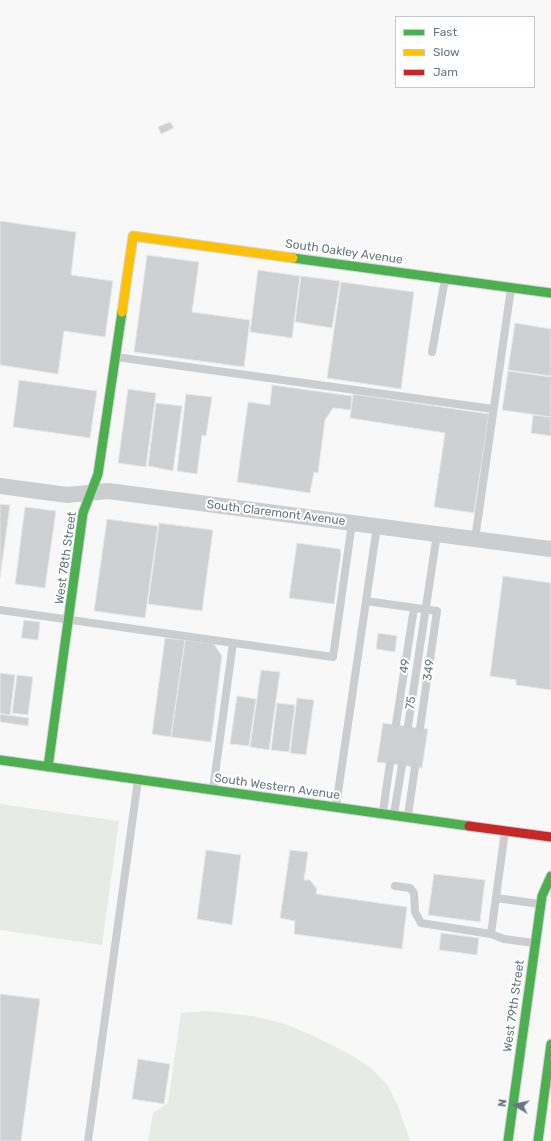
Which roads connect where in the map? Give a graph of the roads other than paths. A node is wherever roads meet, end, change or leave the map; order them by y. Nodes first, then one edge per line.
1 (133, 236) joint
2 (446, 278) junction
3 (512, 287) junction
4 (551, 292) edge
5 (432, 352) dead end
6 (115, 357) junction
7 (493, 409) junction
8 (0, 486) edge
9 (91, 493) junction
10 (352, 523) junction
11 (377, 526) junction
12 (437, 534) junction
13 (475, 539) junction
14 (551, 549) edge
15 (366, 601) junction
16 (414, 608) junction
17 (426, 609) junction
18 (0, 610) edge
19 (69, 620) junction
20 (232, 643) junction
21 (396, 724) dead end
22 (408, 726) dead end
23 (420, 728) dead end
24 (0, 760) edge
25 (390, 764) dead end
26 (402, 765) dead end
27 (48, 767) junction
28 (415, 767) dead end
29 (138, 780) junction
30 (213, 790) junction
31 (336, 807) junction
32 (382, 814) junction
33 (394, 815) junction
34 (408, 817) junction
35 (505, 831) junction
36 (551, 837) edge
37 (551, 876) edge
38 (394, 886) dead end
39 (496, 898) junction
40 (541, 905) junction
41 (491, 934) junction
42 (535, 944) junction
43 (551, 1045) edge
44 (547, 1106) edge
45 (88, 1141) edge
46 (508, 1141) edge
47 (538, 1141) edge

1 - 2 street, South Oakley Avenue
1 - 6 street, West 78th Street
2 - 3 street, South Oakley Avenue
2 - 5 lane
3 - 4 street, South Oakley Avenue
3 - 7 lane
6 - 7 lane
6 - 9 street, West 78th Street
7 - 13 lane
8 - 9 street, South Claremont Avenue
9 - 10 street, South Claremont Avenue
9 - 19 street, West 78th Street
10 - 11 street, South Claremont Avenue
10 - 20 lane
11 - 12 street, South Claremont Avenue
11 - 15 lane
12 - 13 street, South Claremont Avenue
12 - 17 lane, 75
13 - 14 street, South Claremont Avenue
15 - 16 lane
15 - 31 lane
16 - 17 lane
16 - 21 lane, 49
17 - 22 lane, 75
17 - 23 lane, 349
18 - 19 lane
19 - 20 lane
19 - 27 street, West 78th Street
20 - 30 lane
24 - 27 street, South Western Avenue
25 - 32 lane
26 - 33 lane
27 - 29 street, South Western Avenue
28 - 34 lane
29 - 30 street, South Western Avenue
29 - 45 lane
30 - 31 street, South Western Avenue
31 - 32 street, South Western Avenue
32 - 33 street, South Western Avenue
33 - 34 street, South Western Avenue
34 - 35 street, South Western Avenue
35 - 36 street, South Western Avenue
35 - 39 lane
37 - 40 street, West 79th Street
38 - 41 lane
39 - 40 lane
39 - 41 lane
40 - 42 street, West 79th Street
41 - 42 lane
42 - 46 street, West 79th Street
43 - 44 street
44 - 47 street

